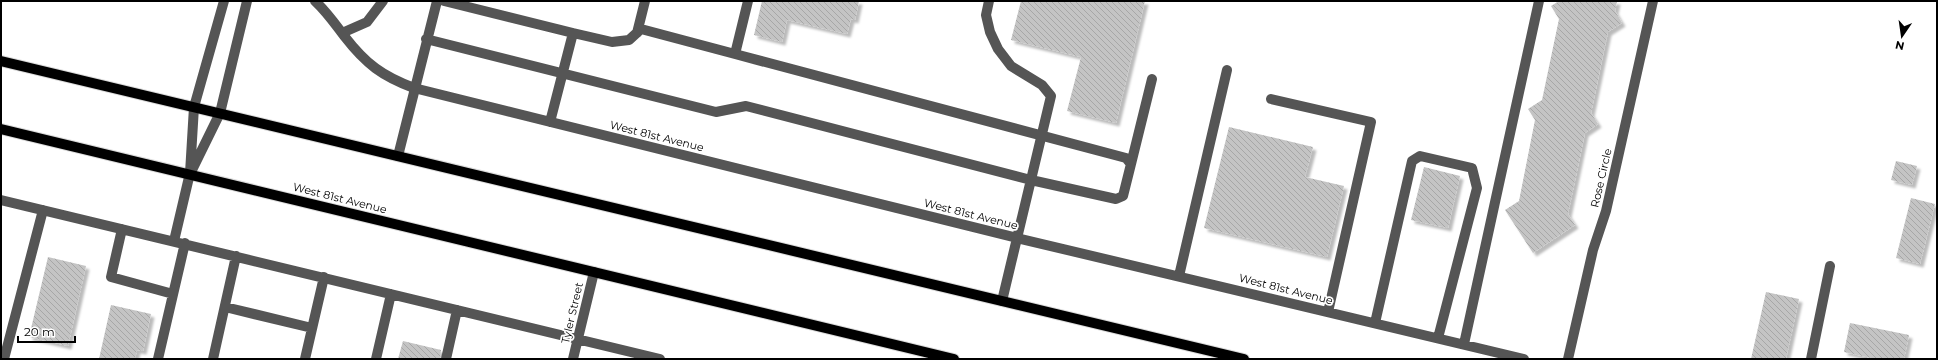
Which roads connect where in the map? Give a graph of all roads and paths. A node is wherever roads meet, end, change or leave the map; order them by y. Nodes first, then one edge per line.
1 (224, 1) edge
2 (247, 1) edge
3 (315, 1) edge
4 (383, 1) edge
5 (437, 1) edge
6 (444, 1) edge
7 (645, 1) edge
8 (748, 1) edge
9 (989, 1) edge
10 (1539, 1) edge
11 (1653, 1) edge
12 (342, 33) junction
13 (573, 33) junction
14 (637, 33) junction
15 (426, 40) junction
16 (735, 54) junction
17 (1, 61) edge
18 (1227, 70) dead end
19 (563, 73) junction
20 (1152, 79) dead end
21 (414, 88) junction
22 (1271, 99) dead end
23 (194, 107) junction
24 (220, 113) junction
25 (550, 122) junction
26 (1, 129) edge
27 (1041, 136) junction
28 (398, 156) junction
29 (1131, 164) junction
30 (190, 173) junction
31 (1031, 180) junction
32 (1, 200) edge
33 (43, 210) junction
34 (122, 228) junction
35 (1017, 238) junction
36 (174, 241) junction
37 (185, 243) junction
38 (236, 256) junction
39 (1830, 266) dead end
40 (594, 272) junction
41 (1179, 276) junction
42 (324, 277) junction
43 (173, 294) junction
44 (391, 294) junction
45 (1002, 301) junction
46 (225, 307) junction
47 (457, 310) junction
48 (1328, 312) junction
49 (1375, 323) junction
50 (312, 328) junction
51 (1438, 338) junction
52 (578, 339) junction
53 (1464, 344) junction
54 (4, 359) edge
55 (158, 359) edge
56 (213, 359) edge
57 (305, 359) edge
58 (376, 359) edge
59 (446, 359) edge
60 (574, 359) edge
61 (660, 359) edge
62 (954, 359) edge
63 (1244, 359) edge
64 (1524, 359) edge
65 (1568, 359) edge
66 (1811, 359) edge

1 - 23 street
2 - 24 street
3 - 12 street, West 81st Avenue
4 - 12 street
5 - 15 street
6 - 13 street
7 - 14 street
8 - 16 street
9 - 27 street
10 - 53 street
11 - 65 street, Rose Circle
12 - 21 street, West 81st Avenue
13 - 14 street
13 - 19 street
14 - 16 street
15 - 19 street
15 - 21 street
16 - 27 street
17 - 23 main road
18 - 41 street
19 - 25 street
19 - 31 street
20 - 29 street
21 - 25 street, West 81st Avenue
21 - 28 street
22 - 48 street
23 - 24 main road
23 - 30 street
24 - 28 main road
24 - 30 street
25 - 35 street, West 81st Avenue
26 - 30 main road, West 81st Avenue
27 - 29 street
27 - 31 street
28 - 45 main road
29 - 31 street
30 - 36 street
30 - 40 main road, West 81st Avenue
31 - 35 street
32 - 33 street
33 - 34 street
33 - 54 street
34 - 36 street
34 - 43 street
35 - 41 street, West 81st Avenue
35 - 45 street
36 - 37 street
37 - 38 street
37 - 43 street
38 - 42 street
38 - 46 street
39 - 66 street
40 - 52 street, Tyler Street
40 - 62 main road, West 81st Avenue
41 - 48 street, West 81st Avenue
42 - 44 street
42 - 50 street
43 - 55 street
44 - 47 street
44 - 58 street
45 - 63 main road
46 - 50 street
46 - 56 street
47 - 52 street
47 - 59 street
48 - 49 street, West 81st Avenue
49 - 51 street, West 81st Avenue
49 - 51 street
50 - 57 street
51 - 53 street, West 81st Avenue
52 - 60 street, Tyler Street
52 - 61 street
53 - 64 street, West 81st Avenue

